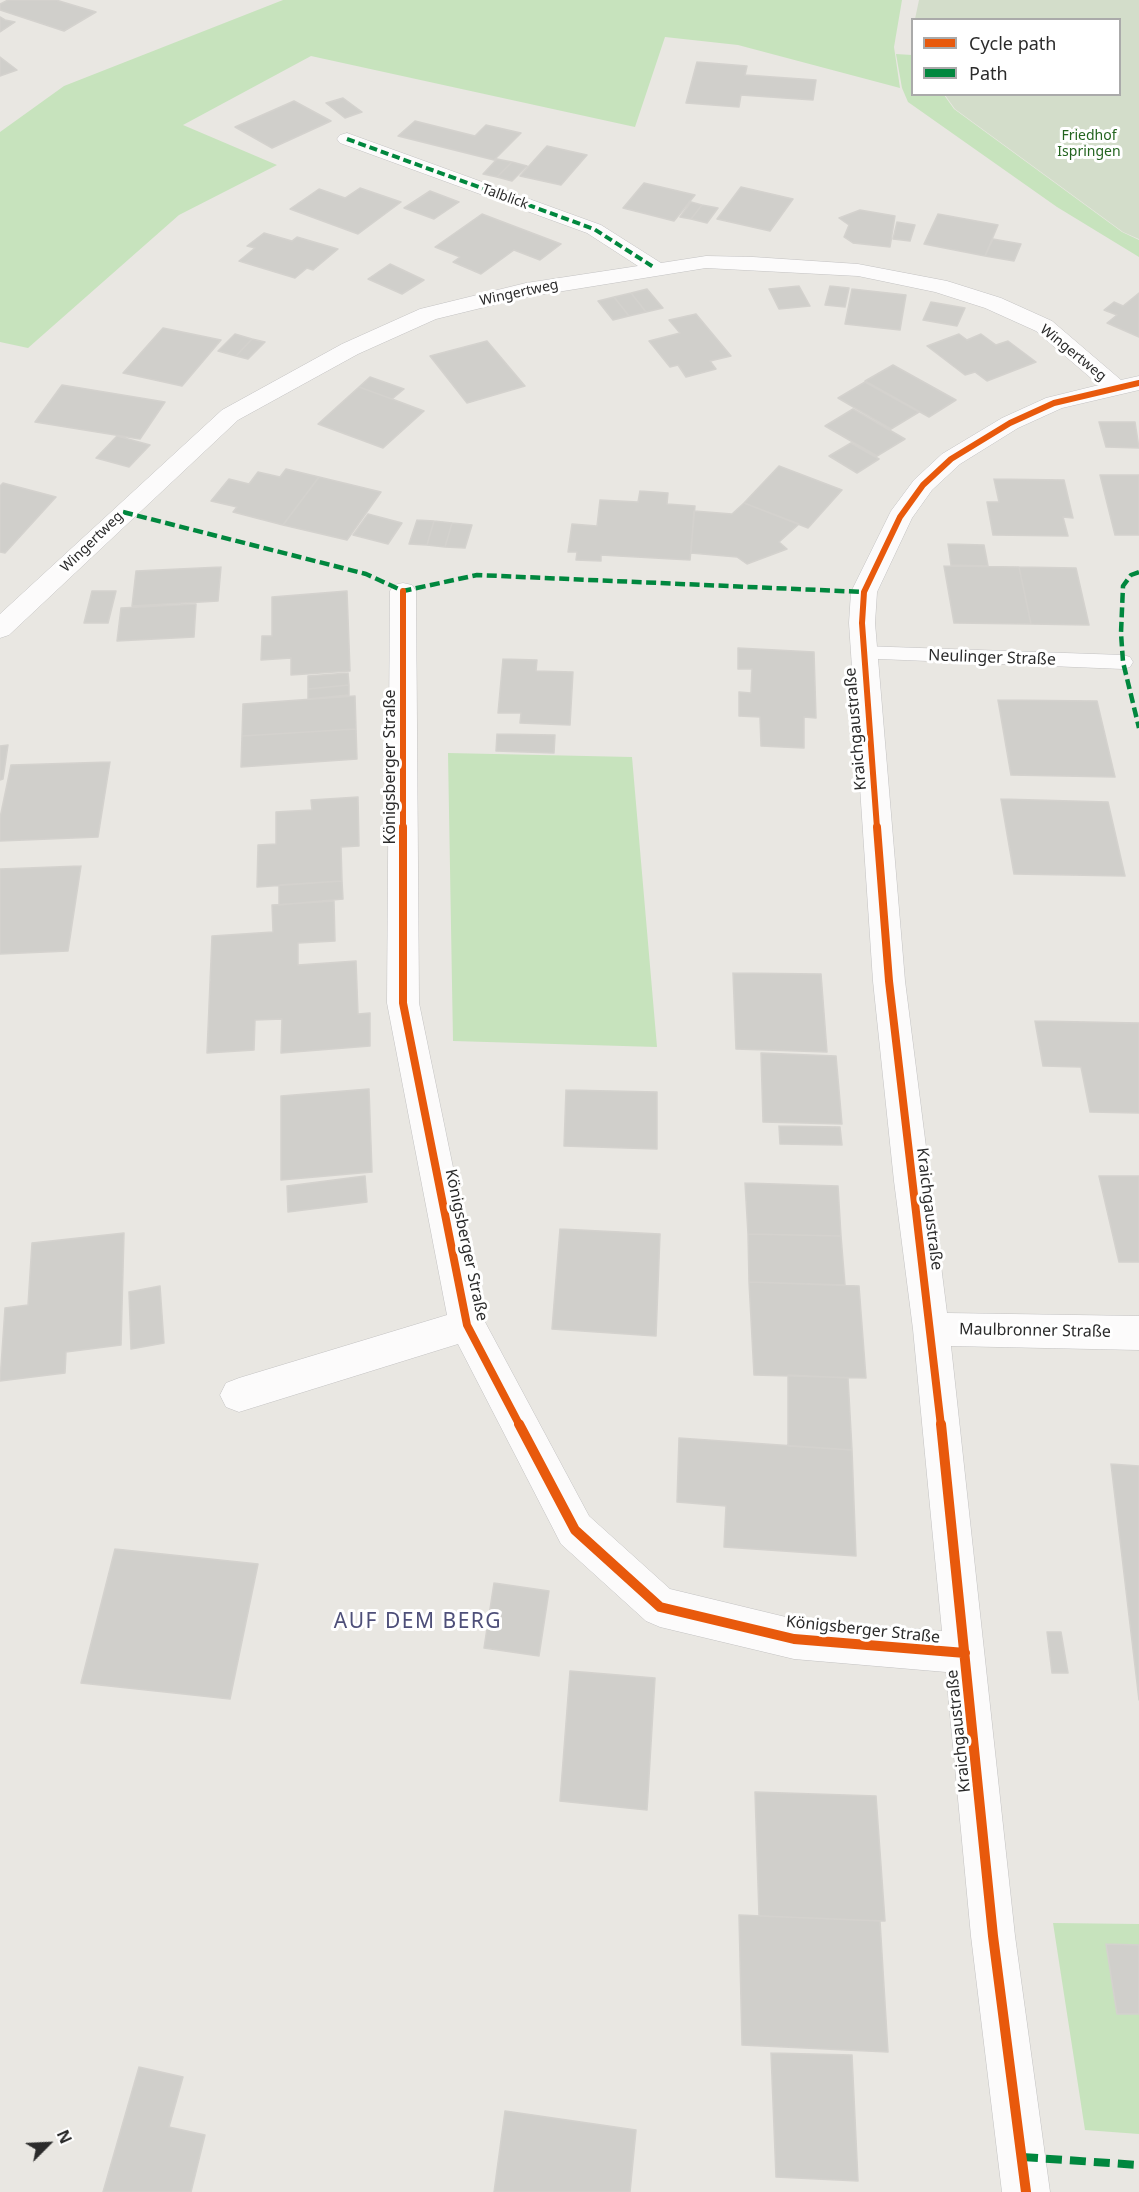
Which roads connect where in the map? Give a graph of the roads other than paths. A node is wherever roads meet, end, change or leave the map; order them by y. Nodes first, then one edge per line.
1 (347, 139) dead end
2 (656, 268) junction
3 (1127, 385) edge
4 (403, 591) dead end
5 (0, 629) edge
6 (862, 653) junction
7 (1123, 662) dead end
8 (467, 1325) junction
9 (931, 1329) junction
10 (1139, 1333) edge
11 (238, 1395) dead end
12 (965, 1653) junction
13 (1026, 2192) edge

1 - 2 street, Talblick
2 - 3 street, Wingertweg
2 - 5 street, Wingertweg
3 - 6 street, Kraichgaustraße
4 - 8 street, Königsberger Straße
6 - 7 lane, Neulinger Straße
6 - 9 street, Kraichgaustraße
8 - 11 street, Königsberger Straße
8 - 12 street, Königsberger Straße
9 - 10 street, Maulbronner Straße
9 - 12 street, Kraichgaustraße
12 - 13 street, Kraichgaustraße

